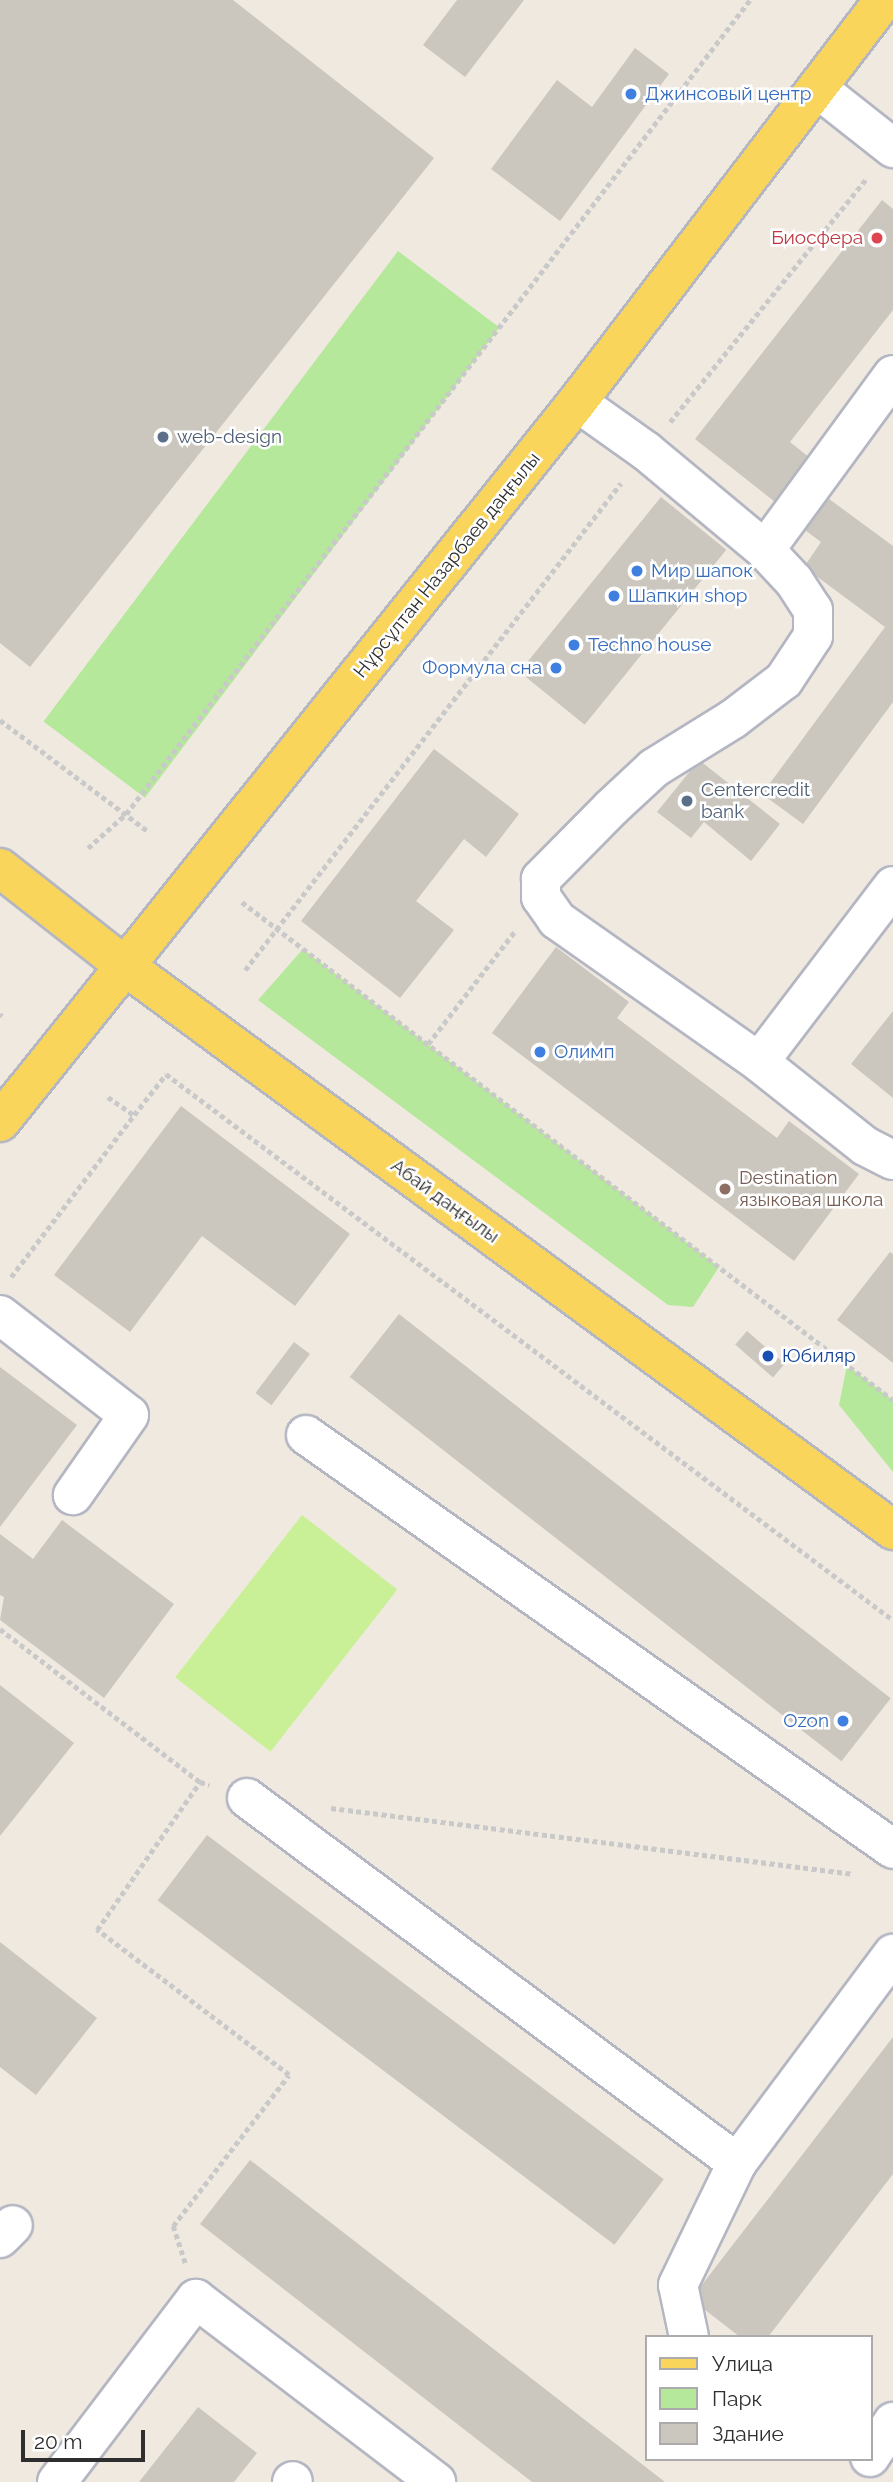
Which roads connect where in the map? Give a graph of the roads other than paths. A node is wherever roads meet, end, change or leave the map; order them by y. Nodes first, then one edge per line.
1 (884, 0) edge
2 (817, 88) junction
3 (892, 147) edge
4 (893, 375) edge
5 (577, 402) junction
6 (765, 551) junction
7 (0, 868) edge
8 (893, 886) edge
9 (125, 966) junction
10 (759, 1062) junction
11 (0, 1122) edge
12 (893, 1160) edge
13 (4, 1298) edge
14 (306, 1435) dead end
15 (72, 1495) dead end
16 (893, 1530) edge
17 (247, 1798) road end
18 (893, 1849) edge
19 (893, 1954) edge
20 (737, 2163) junction
21 (689, 2335) edge
22 (893, 2422) edge
23 (872, 2455) edge
24 (868, 2461) edge
25 (57, 2482) edge
26 (436, 2482) edge
27 (854, 2482) edge

1 - 2 main road, Нұрсұлтан Назарбаев даңғылы
2 - 3 lane
2 - 5 main road, Нұрсұлтан Назарбаев даңғылы
4 - 6 lane
5 - 6 lane
5 - 9 main road, Нұрсұлтан Назарбаев даңғылы
6 - 10 lane
7 - 9 main road, Абай даңғылы
8 - 10 lane
9 - 11 main road, Нұрсұлтан Назарбаев даңғылы
9 - 16 main road, Абай даңғылы
10 - 12 lane
13 - 15 lane
14 - 18 lane
17 - 20 lane
19 - 20 lane
20 - 21 lane
22 - 23 lane
24 - 27 lane
25 - 26 lane

